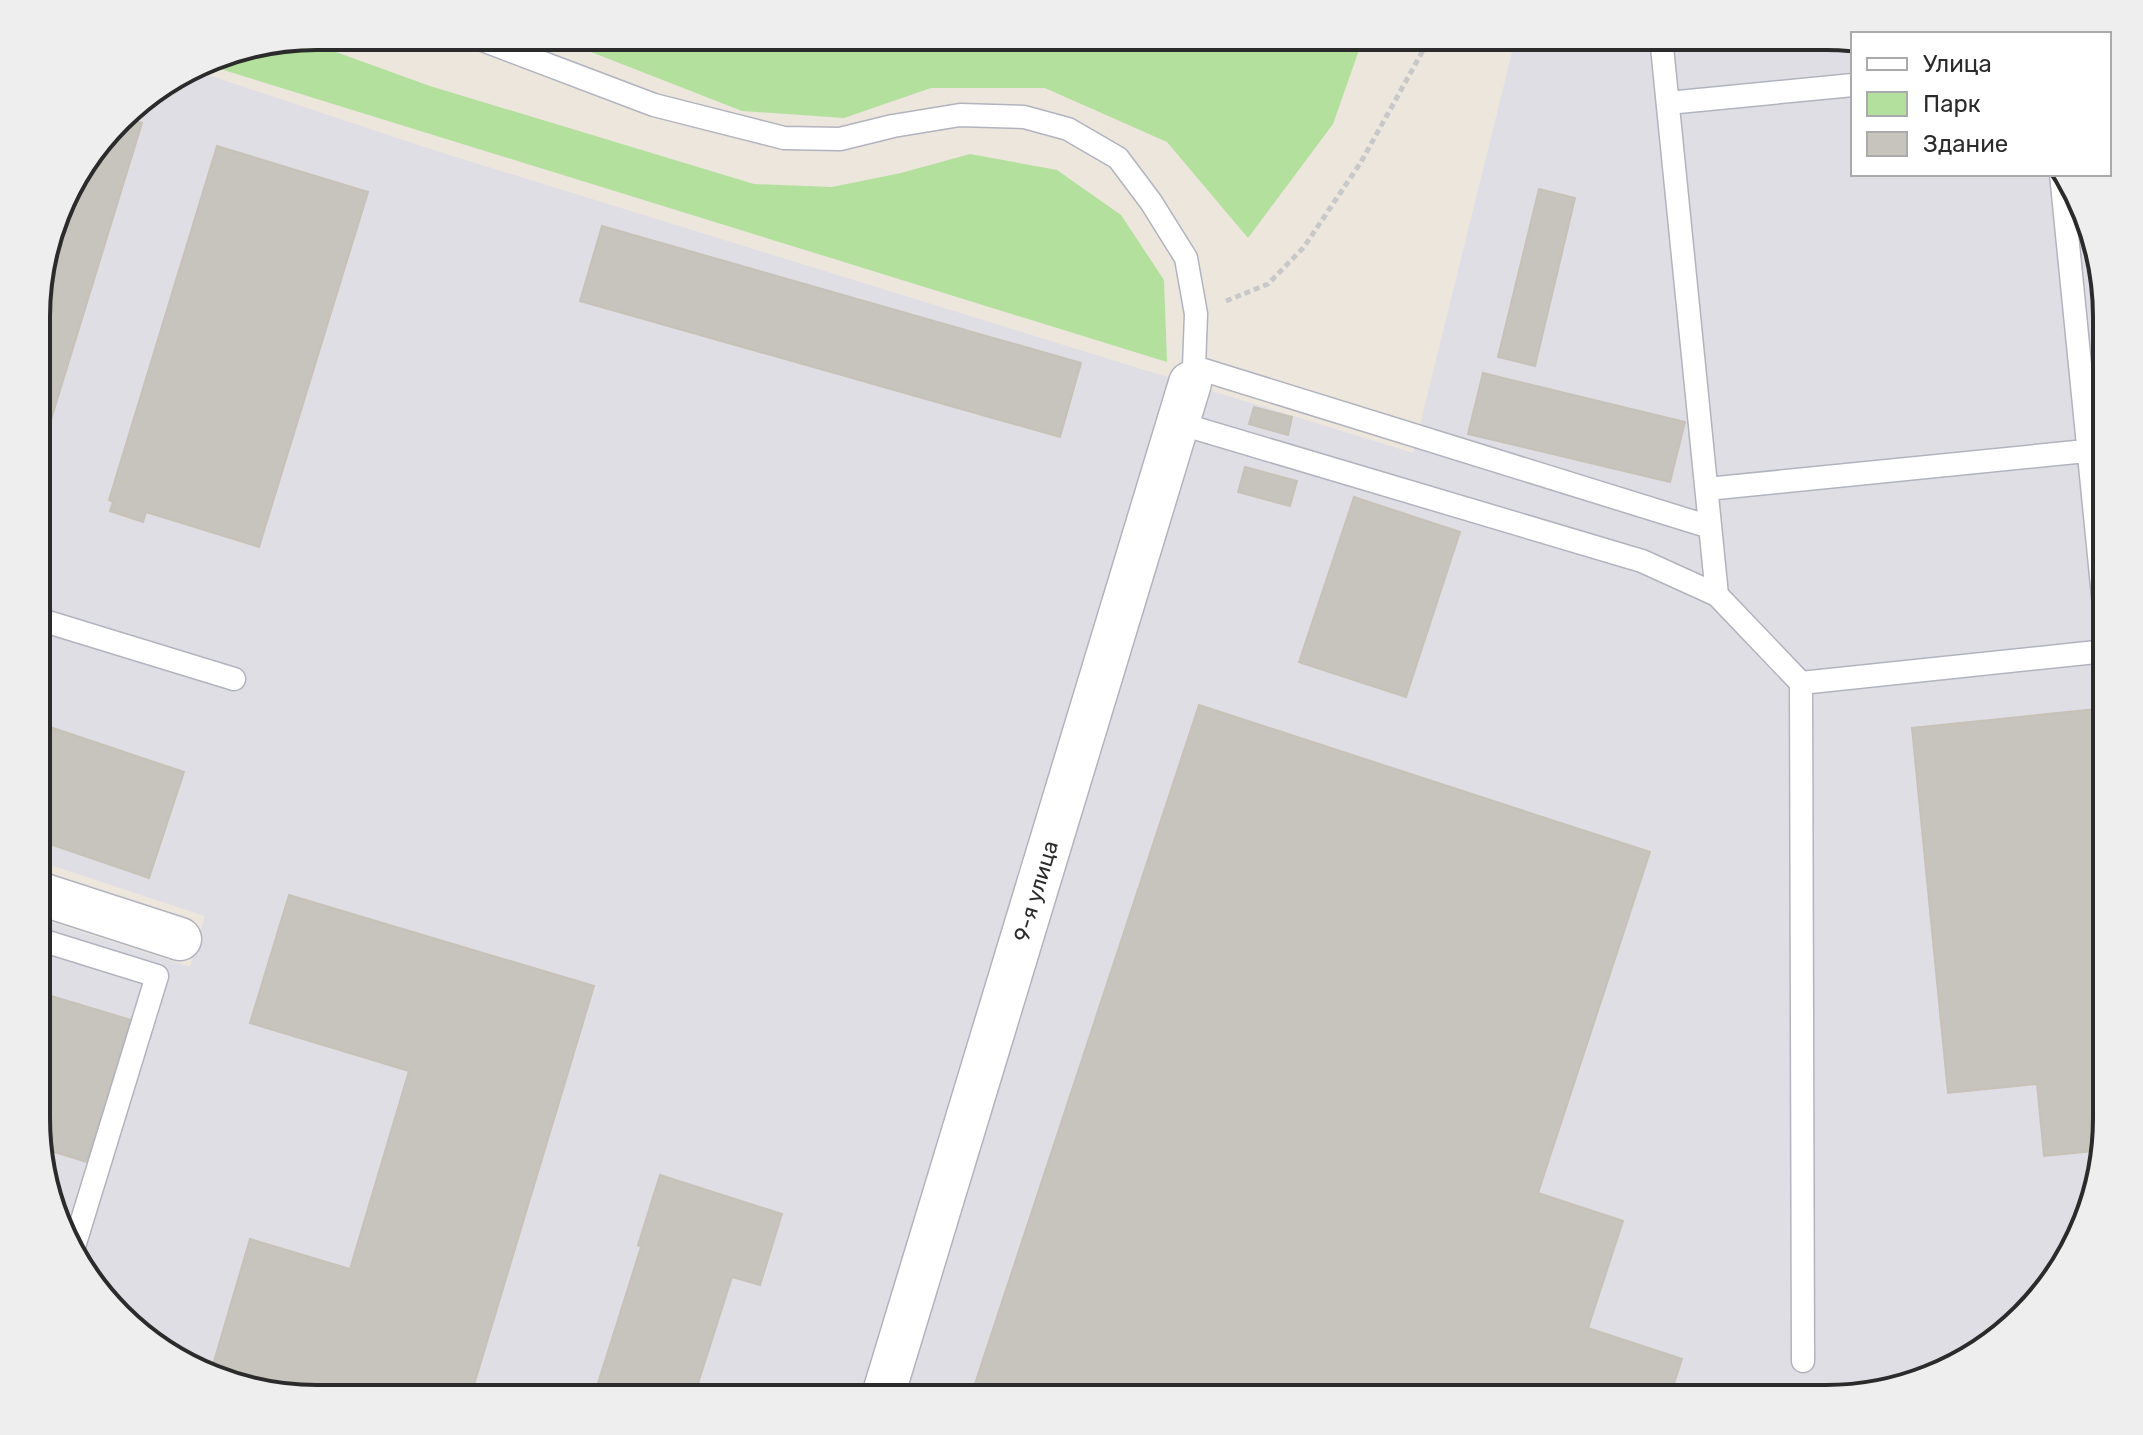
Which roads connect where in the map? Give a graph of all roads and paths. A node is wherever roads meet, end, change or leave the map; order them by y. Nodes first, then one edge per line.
1 (1423, 50) edge
2 (1662, 50) edge
3 (511, 51) edge
4 (1851, 85) edge
5 (1668, 103) junction
6 (2064, 198) edge
7 (1196, 314) junction
8 (1192, 375) junction
9 (2092, 405) edge
10 (1178, 423) junction
11 (2092, 451) edge
12 (1707, 489) junction
13 (1710, 527) junction
14 (1717, 595) junction
15 (50, 623) edge
16 (2092, 652) edge
17 (234, 679) dead end
18 (1801, 683) junction
19 (50, 897) edge
20 (180, 939) dead end
21 (50, 943) edge
22 (78, 1235) edge
23 (1803, 1361) dead end
24 (886, 1385) edge

1 - 7 path
2 - 5 lane
3 - 7 lane
4 - 5 lane
5 - 12 lane
6 - 9 lane
7 - 8 lane
8 - 10 street, 9-я улица
8 - 13 lane
10 - 14 lane
10 - 24 street, 9-я улица
11 - 12 lane
12 - 13 lane
13 - 14 lane
14 - 18 lane
15 - 17 lane
16 - 18 lane
18 - 23 lane
19 - 20 street
21 - 22 lane

